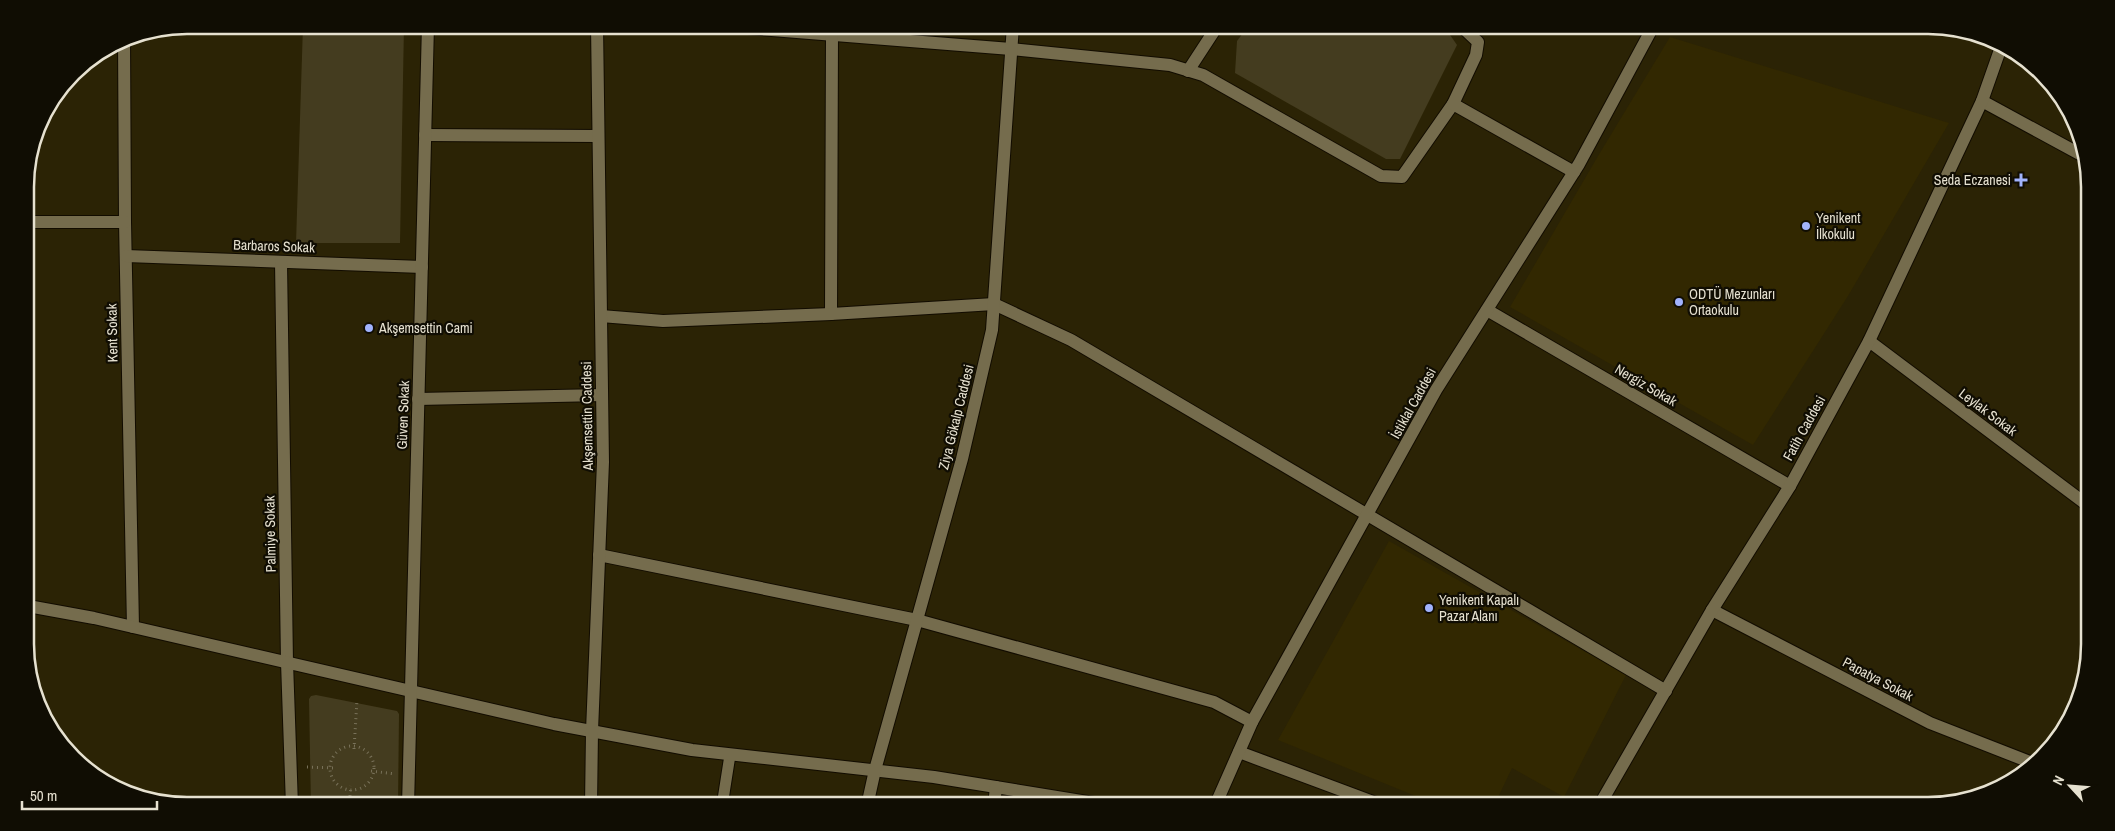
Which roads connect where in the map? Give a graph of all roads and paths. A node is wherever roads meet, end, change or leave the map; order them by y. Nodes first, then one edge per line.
1 (428, 34) edge
2 (597, 34) edge
3 (832, 34) joint
4 (1013, 34) edge
5 (1212, 34) edge
6 (1470, 34) edge
7 (1649, 34) edge
8 (124, 47) edge
9 (1012, 49) junction
10 (2000, 51) edge
11 (1188, 71) junction
12 (1982, 101) junction
13 (1453, 104) junction
14 (425, 135) junction
15 (598, 136) junction
16 (2077, 153) edge
17 (1574, 172) junction
18 (34, 222) edge
19 (125, 222) junction
20 (126, 256) junction
21 (281, 262) junction
22 (422, 267) junction
23 (994, 304) junction
24 (1487, 310) junction
25 (831, 314) junction
26 (601, 316) junction
27 (1868, 341) junction
28 (602, 395) junction
29 (418, 399) junction
30 (1790, 486) junction
31 (2081, 500) edge
32 (1368, 516) junction
33 (599, 555) junction
34 (34, 607) edge
35 (1712, 610) junction
36 (917, 620) junction
37 (133, 627) junction
38 (287, 662) junction
39 (410, 691) junction
40 (1666, 691) junction
41 (357, 700) dead end
42 (1252, 722) junction
43 (592, 731) junction
44 (354, 748) junction
45 (1239, 752) junction
46 (730, 754) junction
47 (2028, 761) edge
48 (307, 767) dead end
49 (332, 768) junction
50 (875, 770) junction
51 (372, 771) junction
52 (408, 776) junction
53 (996, 787) junction
54 (350, 788) junction
55 (292, 797) edge
56 (350, 797) edge
57 (408, 797) edge
58 (591, 797) edge
59 (723, 797) edge
60 (869, 797) edge
61 (995, 797) edge
62 (1057, 797) edge
63 (1219, 797) edge
64 (1360, 797) edge
65 (1604, 797) edge

1 - 14 street, Güven Sokak
2 - 15 street, Akşemsettin Caddesi
3 - 9 street
3 - 25 street
4 - 9 street, Ziya Gökalp Caddesi
5 - 11 street
6 - 13 street
7 - 17 street, İstiklal Caddesi
8 - 19 street, Kent Sokak
9 - 11 street
9 - 23 street, Ziya Gökalp Caddesi
10 - 12 street, Fatih Caddesi
11 - 13 street
12 - 16 street
12 - 27 street, Fatih Caddesi
13 - 17 street
14 - 15 street
14 - 22 street, Güven Sokak
15 - 26 street, Akşemsettin Caddesi
17 - 24 street, İstiklal Caddesi
18 - 19 street
19 - 20 street, Kent Sokak
20 - 21 street, Barbaros Sokak
20 - 37 street, Kent Sokak
21 - 22 street, Barbaros Sokak
21 - 38 street, Palmiye Sokak
22 - 29 street, Güven Sokak
23 - 25 street
23 - 32 street
23 - 36 street, Ziya Gökalp Caddesi
24 - 30 street, Nergiz Sokak
24 - 32 street, İstiklal Caddesi
25 - 26 street
26 - 28 street, Akşemsettin Caddesi
27 - 30 street, Fatih Caddesi
27 - 31 street, Leylak Sokak
28 - 29 street
28 - 33 street, Akşemsettin Caddesi
29 - 39 street, Güven Sokak
30 - 35 street, Fatih Caddesi
32 - 40 street
32 - 42 street, İstiklal Caddesi
33 - 36 street
33 - 43 street, Akşemsettin Caddesi
34 - 37 street
35 - 40 street, Fatih Caddesi
35 - 47 street, Papatya Sokak
36 - 42 street
36 - 50 street, Ziya Gökalp Caddesi
37 - 38 street
38 - 39 street
38 - 55 street, Palmiye Sokak
39 - 43 street
39 - 52 street, Güven Sokak
40 - 65 street, Fatih Caddesi
41 - 44 path
42 - 45 street, İstiklal Caddesi
43 - 46 street
43 - 58 street, Akşemsettin Caddesi
44 - 49 path
44 - 51 path
45 - 63 street, İstiklal Caddesi
45 - 64 street
46 - 50 street
46 - 59 lane
48 - 49 path
49 - 54 path
50 - 53 street
50 - 60 street, Ziya Gökalp Caddesi
51 - 52 path
51 - 54 path
52 - 57 street, Güven Sokak
53 - 61 street
53 - 62 street
54 - 56 path

